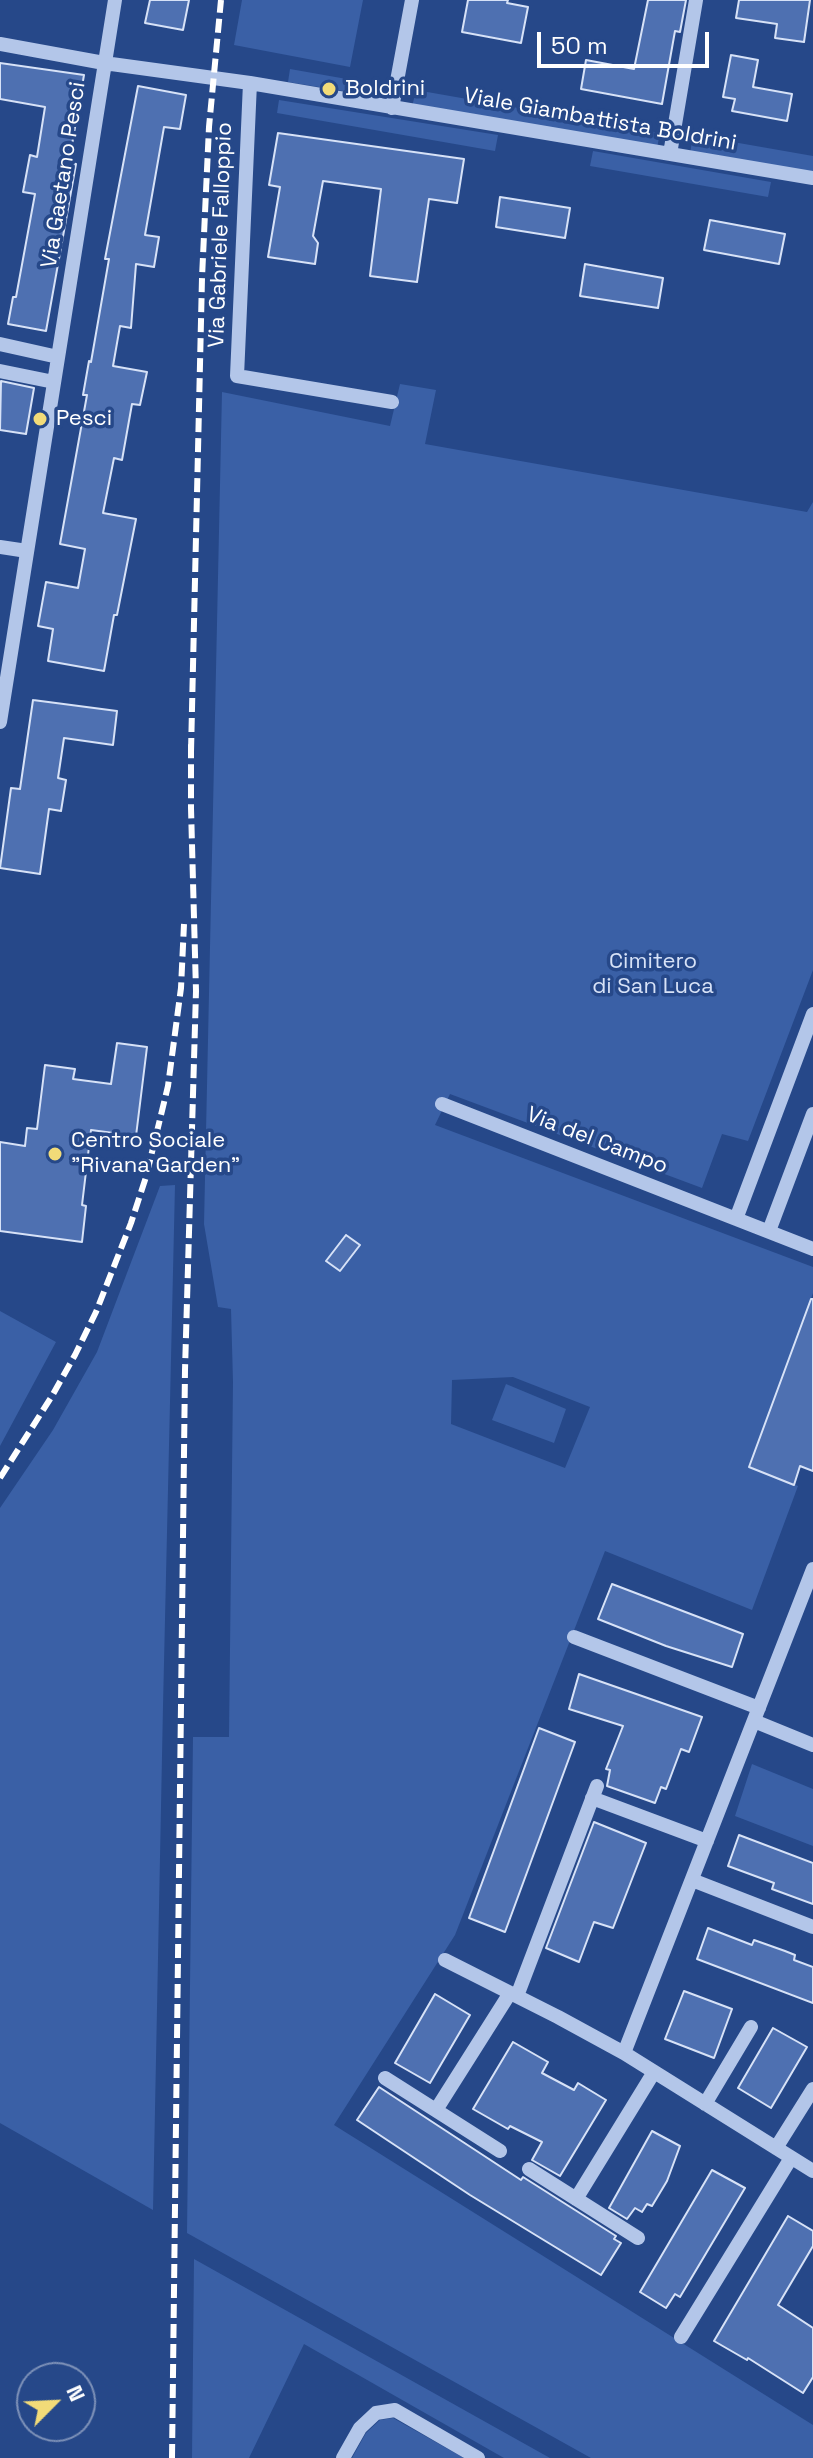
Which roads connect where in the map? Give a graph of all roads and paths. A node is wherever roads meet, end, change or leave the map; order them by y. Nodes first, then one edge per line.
1 (115, 0) edge
2 (412, 0) edge
3 (696, 0) edge
4 (0, 44) edge
5 (104, 63) junction
6 (250, 83) junction
7 (392, 108) junction
8 (670, 154) junction
9 (813, 178) edge
10 (0, 344) edge
11 (58, 357) junction
12 (0, 371) edge
13 (54, 382) junction
14 (392, 402) dead end
15 (0, 547) edge
16 (27, 551) junction
17 (0, 722) edge
18 (813, 1014) edge
19 (442, 1104) dead end
20 (813, 1114) edge
21 (736, 1219) junction
22 (769, 1231) junction
23 (813, 1249) edge
24 (813, 1569) edge
25 (574, 1637) dead end
26 (756, 1714) junction
27 (813, 1745) edge
28 (707, 1841) junction
29 (692, 1880) junction
30 (813, 1927) edge
31 (445, 1960) dead end
32 (514, 1995) junction
33 (751, 2027) dead end
34 (624, 2053) junction
35 (654, 2072) junction
36 (385, 2078) dead end
37 (813, 2089) edge
38 (705, 2104) junction
39 (436, 2110) junction
40 (776, 2148) junction
41 (500, 2151) dead end
42 (791, 2158) junction
43 (529, 2169) dead end
44 (813, 2171) edge
45 (576, 2199) junction
46 (638, 2238) dead end
47 (681, 2337) dead end
48 (343, 2458) edge
49 (478, 2458) edge

1 - 5 street, Via Gaetano Pesci
2 - 7 street
3 - 8 street
4 - 5 street, Viale Giambattista Boldrini
5 - 6 street, Viale Giambattista Boldrini
5 - 11 street, Via Gaetano Pesci
6 - 7 street, Viale Giambattista Boldrini
6 - 14 street, Via Gabriele Falloppio
7 - 8 street, Viale Giambattista Boldrini
8 - 9 street, Viale Giambattista Boldrini
10 - 11 street
11 - 13 street, Via Gaetano Pesci
12 - 13 street
13 - 16 street, Via Gaetano Pesci
15 - 16 street
16 - 17 street, Via Gaetano Pesci
18 - 21 street
19 - 21 street, Via del Campo
20 - 22 street
21 - 22 street, Via del Campo
22 - 23 street, Via del Campo
24 - 26 street
25 - 26 street
26 - 27 street
26 - 28 street
28 - 29 street
28 - 32 street
29 - 30 street
29 - 34 street
31 - 32 street
32 - 34 street
32 - 39 street
33 - 38 street
34 - 35 street
35 - 38 street
35 - 45 street
36 - 39 street
37 - 40 street
38 - 40 street
39 - 41 street
40 - 42 street
42 - 44 street
42 - 47 street
43 - 45 street
45 - 46 street
48 - 49 street

